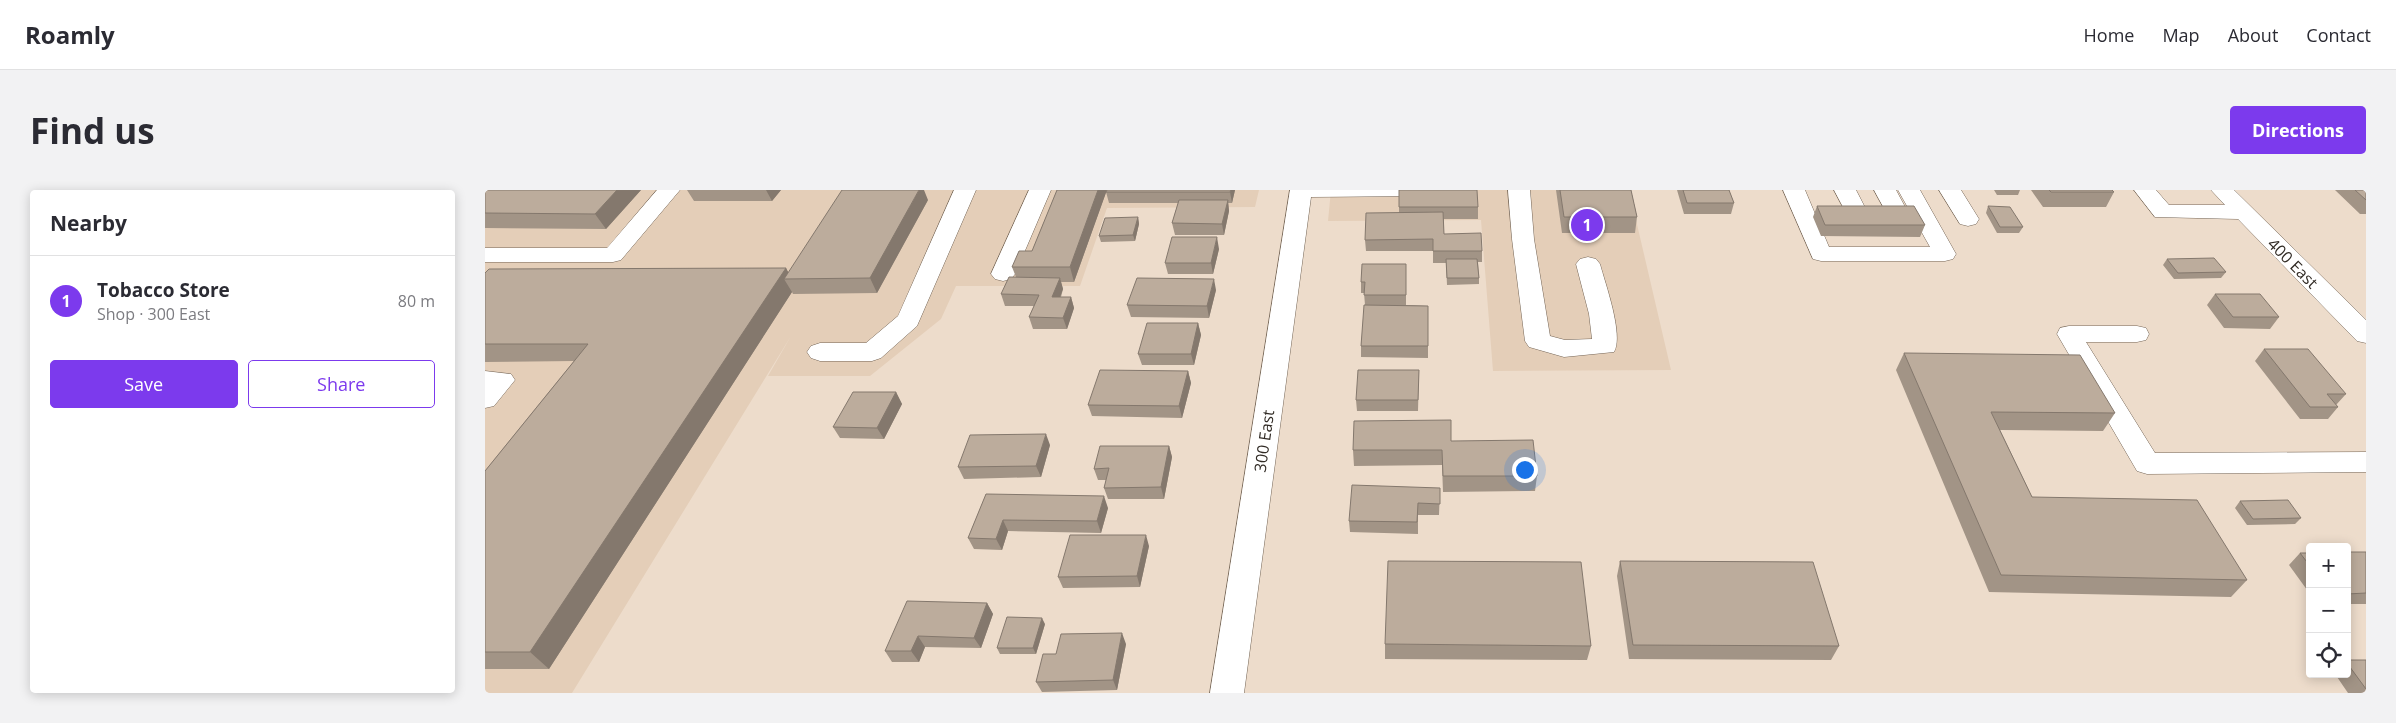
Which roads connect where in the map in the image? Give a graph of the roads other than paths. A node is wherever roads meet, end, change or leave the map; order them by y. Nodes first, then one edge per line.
1 (669, 190) edge
2 (965, 190) edge
3 (1040, 190) edge
4 (1301, 190) edge
5 (1418, 190) edge
6 (1519, 190) edge
7 (1794, 190) edge
8 (1811, 190) edge
9 (1845, 190) edge
10 (1866, 190) edge
11 (1885, 190) edge
12 (1909, 190) edge
13 (1950, 190) edge
14 (2145, 190) edge
15 (2222, 190) edge
16 (2242, 212) junction
17 (1969, 219) dead end
18 (1832, 236) junction
19 (1890, 236) junction
20 (485, 255) edge
21 (1588, 264) dead end
22 (1003, 274) dead end
23 (2137, 334) dead end
24 (2366, 335) edge
25 (820, 352) dead end
26 (485, 380) edge
27 (485, 399) edge
28 (2366, 462) edge
29 (1227, 693) edge

1 - 20 street
2 - 25 street
3 - 22 street
4 - 5 street
4 - 29 street, 300 East
6 - 21 street
7 - 18 street
8 - 18 street
9 - 19 street
10 - 19 street
11 - 19 street
12 - 19 street
13 - 17 street
14 - 16 street
15 - 16 street, 400 East
16 - 24 street, 400 East
18 - 19 street
23 - 28 street
26 - 27 street

